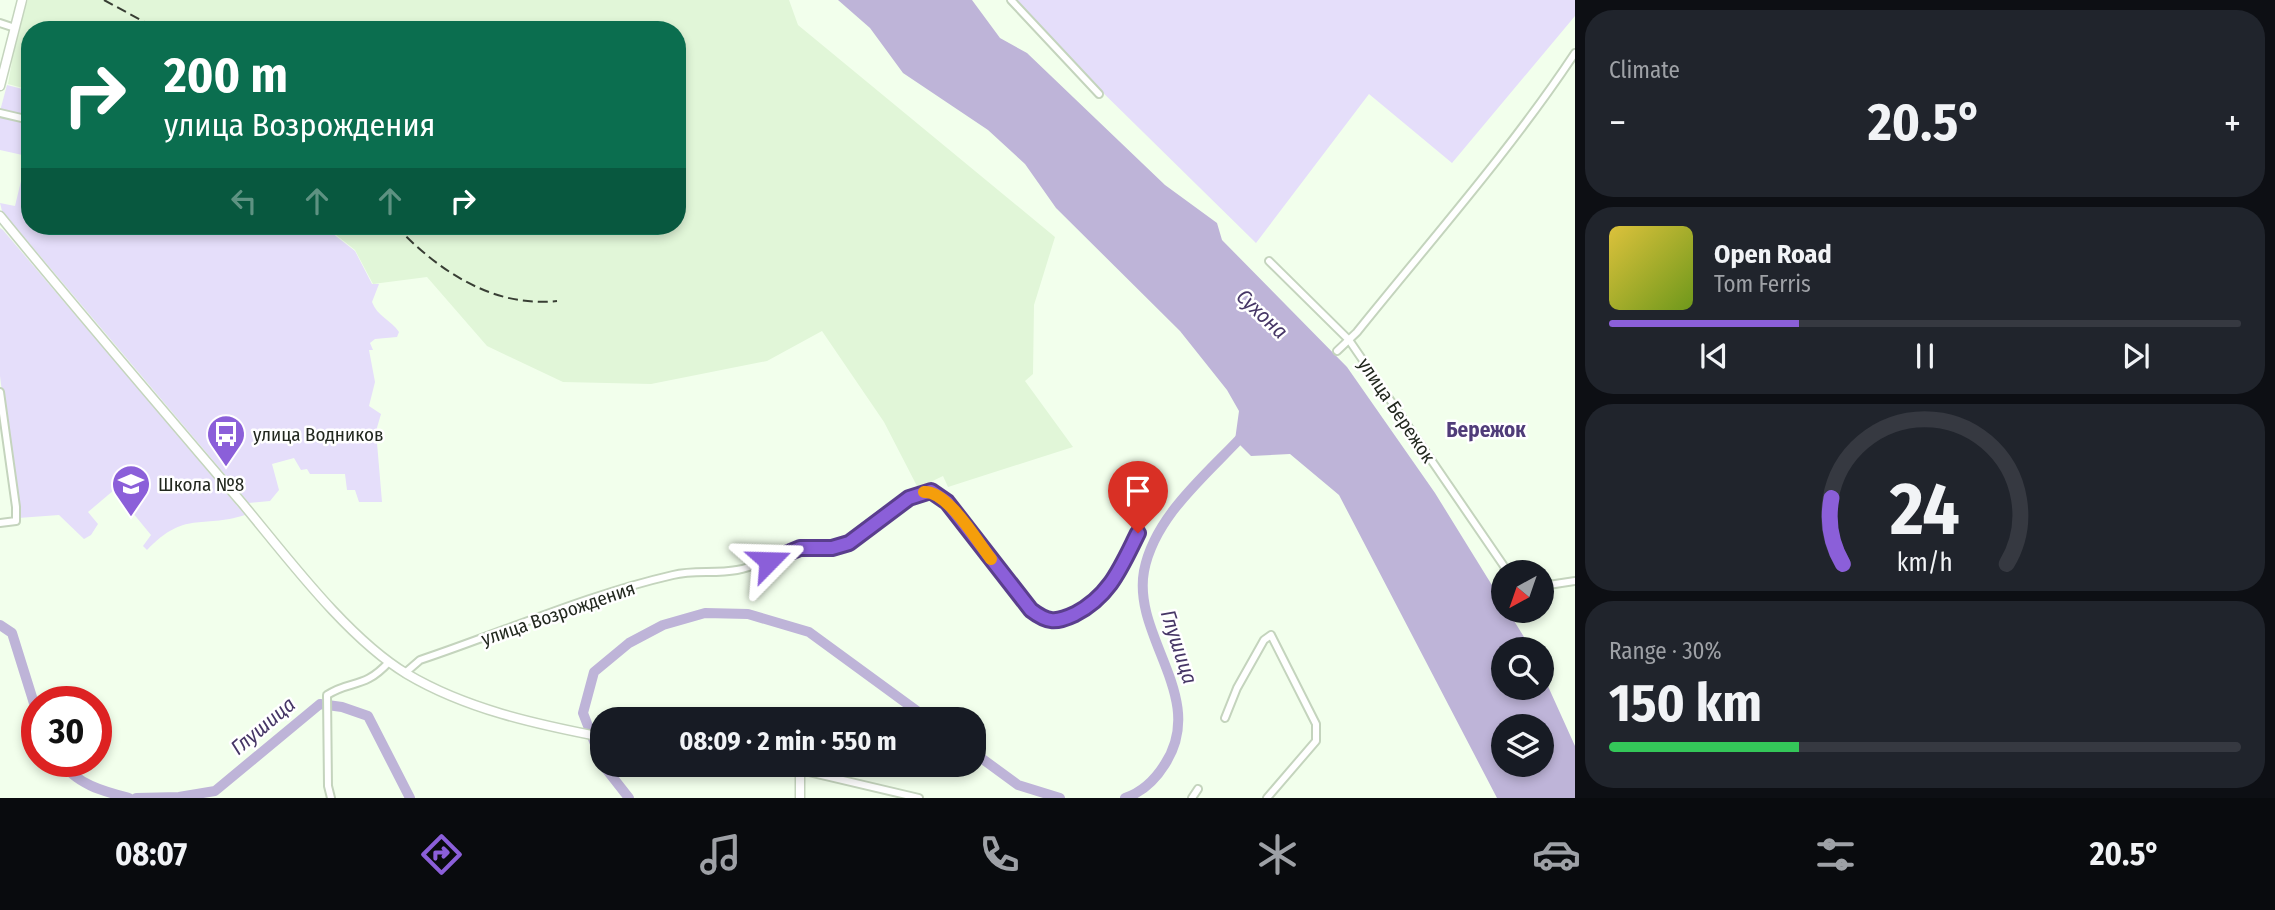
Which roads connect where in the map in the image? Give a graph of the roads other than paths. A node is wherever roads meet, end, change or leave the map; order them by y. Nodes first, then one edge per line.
1 (22, 0) edge
2 (1011, 0) edge
3 (0, 23) edge
4 (15, 28) junction
5 (1575, 52) edge
6 (1, 76) edge
7 (0, 86) edge
8 (1099, 94) dead end
9 (0, 113) edge
10 (21, 118) edge
11 (0, 216) edge
12 (1269, 261) dead end
13 (1349, 340) junction
14 (1338, 351) dead end
15 (0, 392) edge
16 (1, 411) edge
17 (0, 523) edge
18 (1138, 533) dead end
19 (1500, 560) edge
20 (1575, 581) edge
21 (1554, 584) edge
22 (389, 662) junction
23 (405, 673) junction
24 (1225, 718) dead end
25 (590, 735) edge
26 (800, 777) edge
27 (830, 777) edge
28 (1198, 789) dead end
29 (331, 798) edge
30 (800, 798) edge
31 (919, 798) edge
32 (1192, 798) edge
33 (1267, 798) edge

1 - 4 main road
2 - 8 street
3 - 4 street
4 - 6 main road
5 - 13 street
6 - 7 main road
9 - 10 street
11 - 22 main road
12 - 13 street, улица Бережок
13 - 14 street
13 - 19 street, улица Бережок
15 - 16 street
16 - 17 street
18 - 23 street, улица Возрождения
20 - 21 street
22 - 23 main road
22 - 29 street
23 - 25 main road
24 - 33 street
26 - 30 main road
27 - 31 street
28 - 32 street

